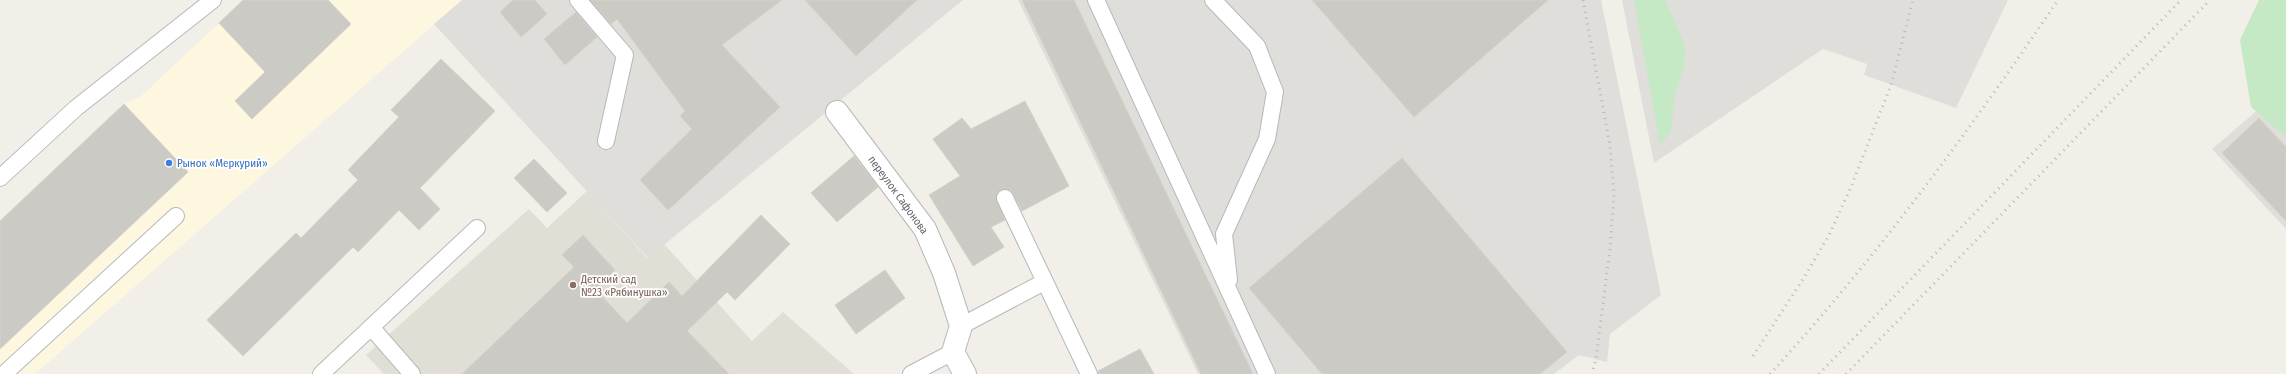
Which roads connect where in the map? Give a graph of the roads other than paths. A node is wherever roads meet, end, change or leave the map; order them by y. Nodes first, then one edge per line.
1 (213, 0) edge
2 (578, 0) edge
3 (1096, 0) edge
4 (1214, 0) edge
5 (837, 112) dead end
6 (606, 140) dead end
7 (0, 178) edge
8 (1005, 198) dead end
9 (176, 216) dead end
10 (477, 228) dead end
11 (1044, 282) junction
12 (1230, 293) junction
13 (961, 326) junction
14 (371, 327) junction
15 (953, 352) junction
16 (3, 372) edge
17 (321, 374) edge
18 (412, 374) edge
19 (911, 374) edge
20 (965, 374) edge
21 (1089, 374) edge
22 (1267, 374) edge

1 - 7 lane
2 - 6 lane
3 - 12 lane
4 - 12 lane
5 - 13 street, переулок Сафонова
8 - 11 lane
9 - 16 lane
10 - 14 lane
11 - 13 lane
11 - 21 lane
12 - 22 lane
13 - 15 street
14 - 17 lane
14 - 18 lane
15 - 19 lane
15 - 20 street

